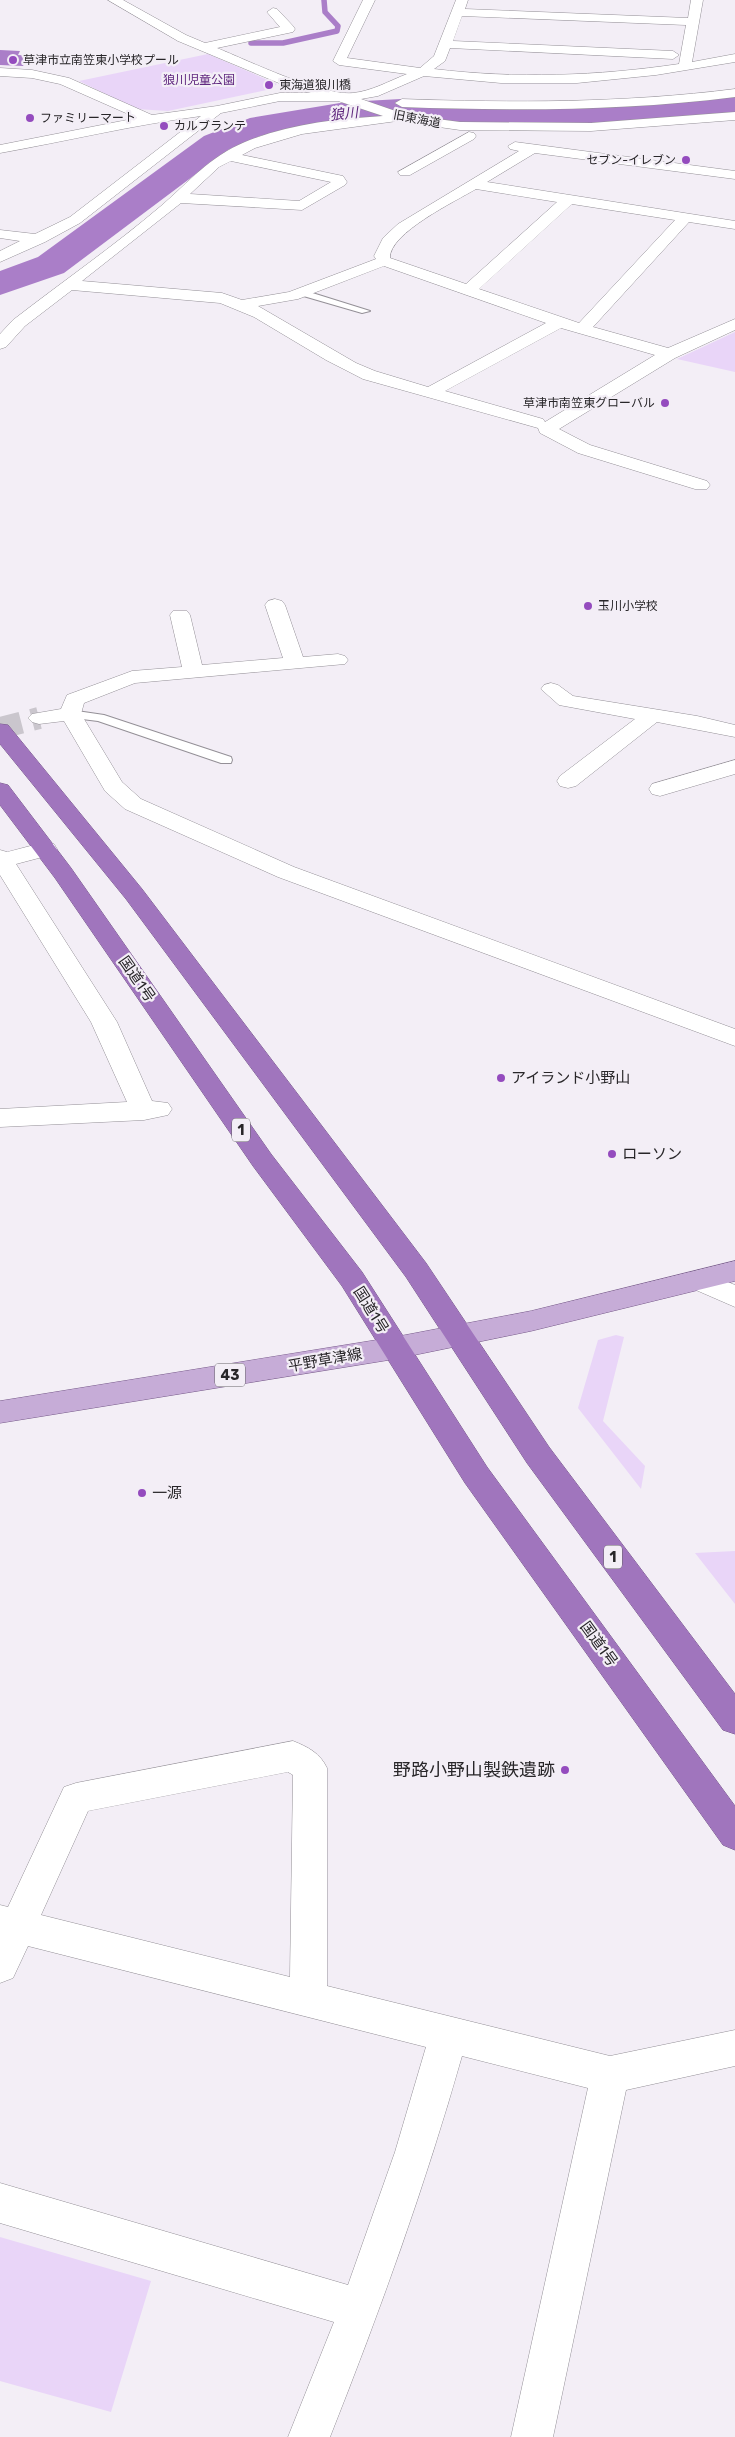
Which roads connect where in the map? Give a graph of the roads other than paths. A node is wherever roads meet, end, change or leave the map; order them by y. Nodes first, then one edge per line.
1 (114, 0) edge
2 (369, 0) edge
3 (696, 0) edge
4 (460, 6) edge
5 (273, 12) dead end
6 (693, 22) junction
7 (446, 44) junction
8 (206, 47) junction
9 (735, 58) edge
10 (686, 61) junction
11 (424, 71) junction
12 (0, 72) edge
13 (735, 93) edge
14 (332, 96) junction
15 (349, 100) junction
16 (217, 110) junction
17 (735, 116) edge
18 (150, 119) junction
19 (405, 119) junction
20 (470, 134) junction
21 (498, 144) dead end
22 (0, 149) edge
23 (532, 149) junction
24 (229, 156) junction
25 (405, 172) dead end
26 (735, 175) edge
27 (472, 184) junction
28 (178, 198) junction
29 (569, 200) junction
30 (686, 217) junction
31 (735, 226) edge
32 (0, 234) edge
33 (40, 239) junction
34 (0, 257) edge
35 (384, 261) junction
36 (70, 285) junction
37 (469, 290) junction
38 (303, 292) junction
39 (244, 304) junction
40 (365, 311) dead end
41 (559, 322) junction
42 (735, 324) edge
43 (582, 329) junction
44 (0, 344) edge
45 (669, 354) junction
46 (428, 392) junction
47 (537, 424) dead end
48 (701, 485) dead end
49 (275, 605) dead end
50 (180, 615) dead end
51 (338, 660) dead end
52 (295, 664) junction
53 (193, 672) junction
54 (551, 689) dead end
55 (70, 714) junction
56 (653, 715) junction
57 (39, 718) tunnel mouth
58 (0, 730) edge
59 (735, 731) edge
60 (226, 760) dead end
61 (735, 767) edge
62 (568, 782) dead end
63 (660, 788) dead end
64 (0, 790) edge
65 (46, 850) junction
66 (1, 859) edge
67 (735, 1038) edge
68 (0, 1118) edge
69 (735, 1271) edge
70 (699, 1280) junction
71 (735, 1297) edge
72 (458, 1336) junction
73 (395, 1348) junction
74 (0, 1412) edge
75 (735, 1720) edge
76 (735, 1834) edge
77 (9, 1924) edge
78 (0, 1966) edge
79 (308, 2001) junction
80 (448, 2034) junction
81 (735, 2048) edge
82 (610, 2075) junction
83 (0, 2203) edge
84 (360, 2309) junction
85 (309, 2437) edge
86 (532, 2437) edge

1 - 8 street, 旧東海道
2 - 11 street
3 - 6 street
4 - 6 street
4 - 7 street
5 - 8 street
6 - 10 street
7 - 10 street
7 - 11 street
8 - 14 street, 旧東海道
9 - 10 street
10 - 11 street
11 - 14 street
12 - 18 street
13 - 15 street
14 - 15 street, 旧東海道
14 - 16 street
15 - 19 street, 旧東海道
16 - 18 street
16 - 33 street
17 - 20 street, 旧東海道
18 - 22 street
19 - 20 street, 旧東海道
19 - 24 street
20 - 25 street
21 - 23 street
23 - 26 street
23 - 27 street
24 - 28 street
24 - 28 street
27 - 29 street
27 - 35 street
28 - 36 street
29 - 30 street
29 - 37 street
30 - 31 street
30 - 43 street
32 - 33 street
33 - 34 street
35 - 37 street
35 - 38 street
36 - 39 street
36 - 44 street
37 - 41 street
38 - 39 street
38 - 40 lane
39 - 46 street
41 - 43 street
41 - 46 street
42 - 45 street
43 - 45 street
45 - 48 street
46 - 47 street
49 - 52 street
50 - 53 street
51 - 52 street
52 - 53 street
53 - 55 street
54 - 56 street
55 - 57 street
55 - 60 lane
55 - 67 street
56 - 59 street
56 - 62 street
58 - 72 highway, 1
61 - 63 street
64 - 65 highway, 国道1号 / 1
65 - 66 street
65 - 73 highway, 国道1号 / 1
66 - 68 street
69 - 70 main road, 平野草津線 / 43
70 - 71 street
70 - 72 main road, 平野草津線 / 43
72 - 73 main road, 平野草津線 / 43
72 - 75 highway, 1
73 - 74 main road, 平野草津線 / 43
73 - 76 highway, 国道1号 / 1
77 - 78 street
77 - 79 street
77 - 79 street
79 - 80 street
80 - 82 street
80 - 84 street
81 - 82 street
82 - 86 street
83 - 84 street
84 - 85 street

